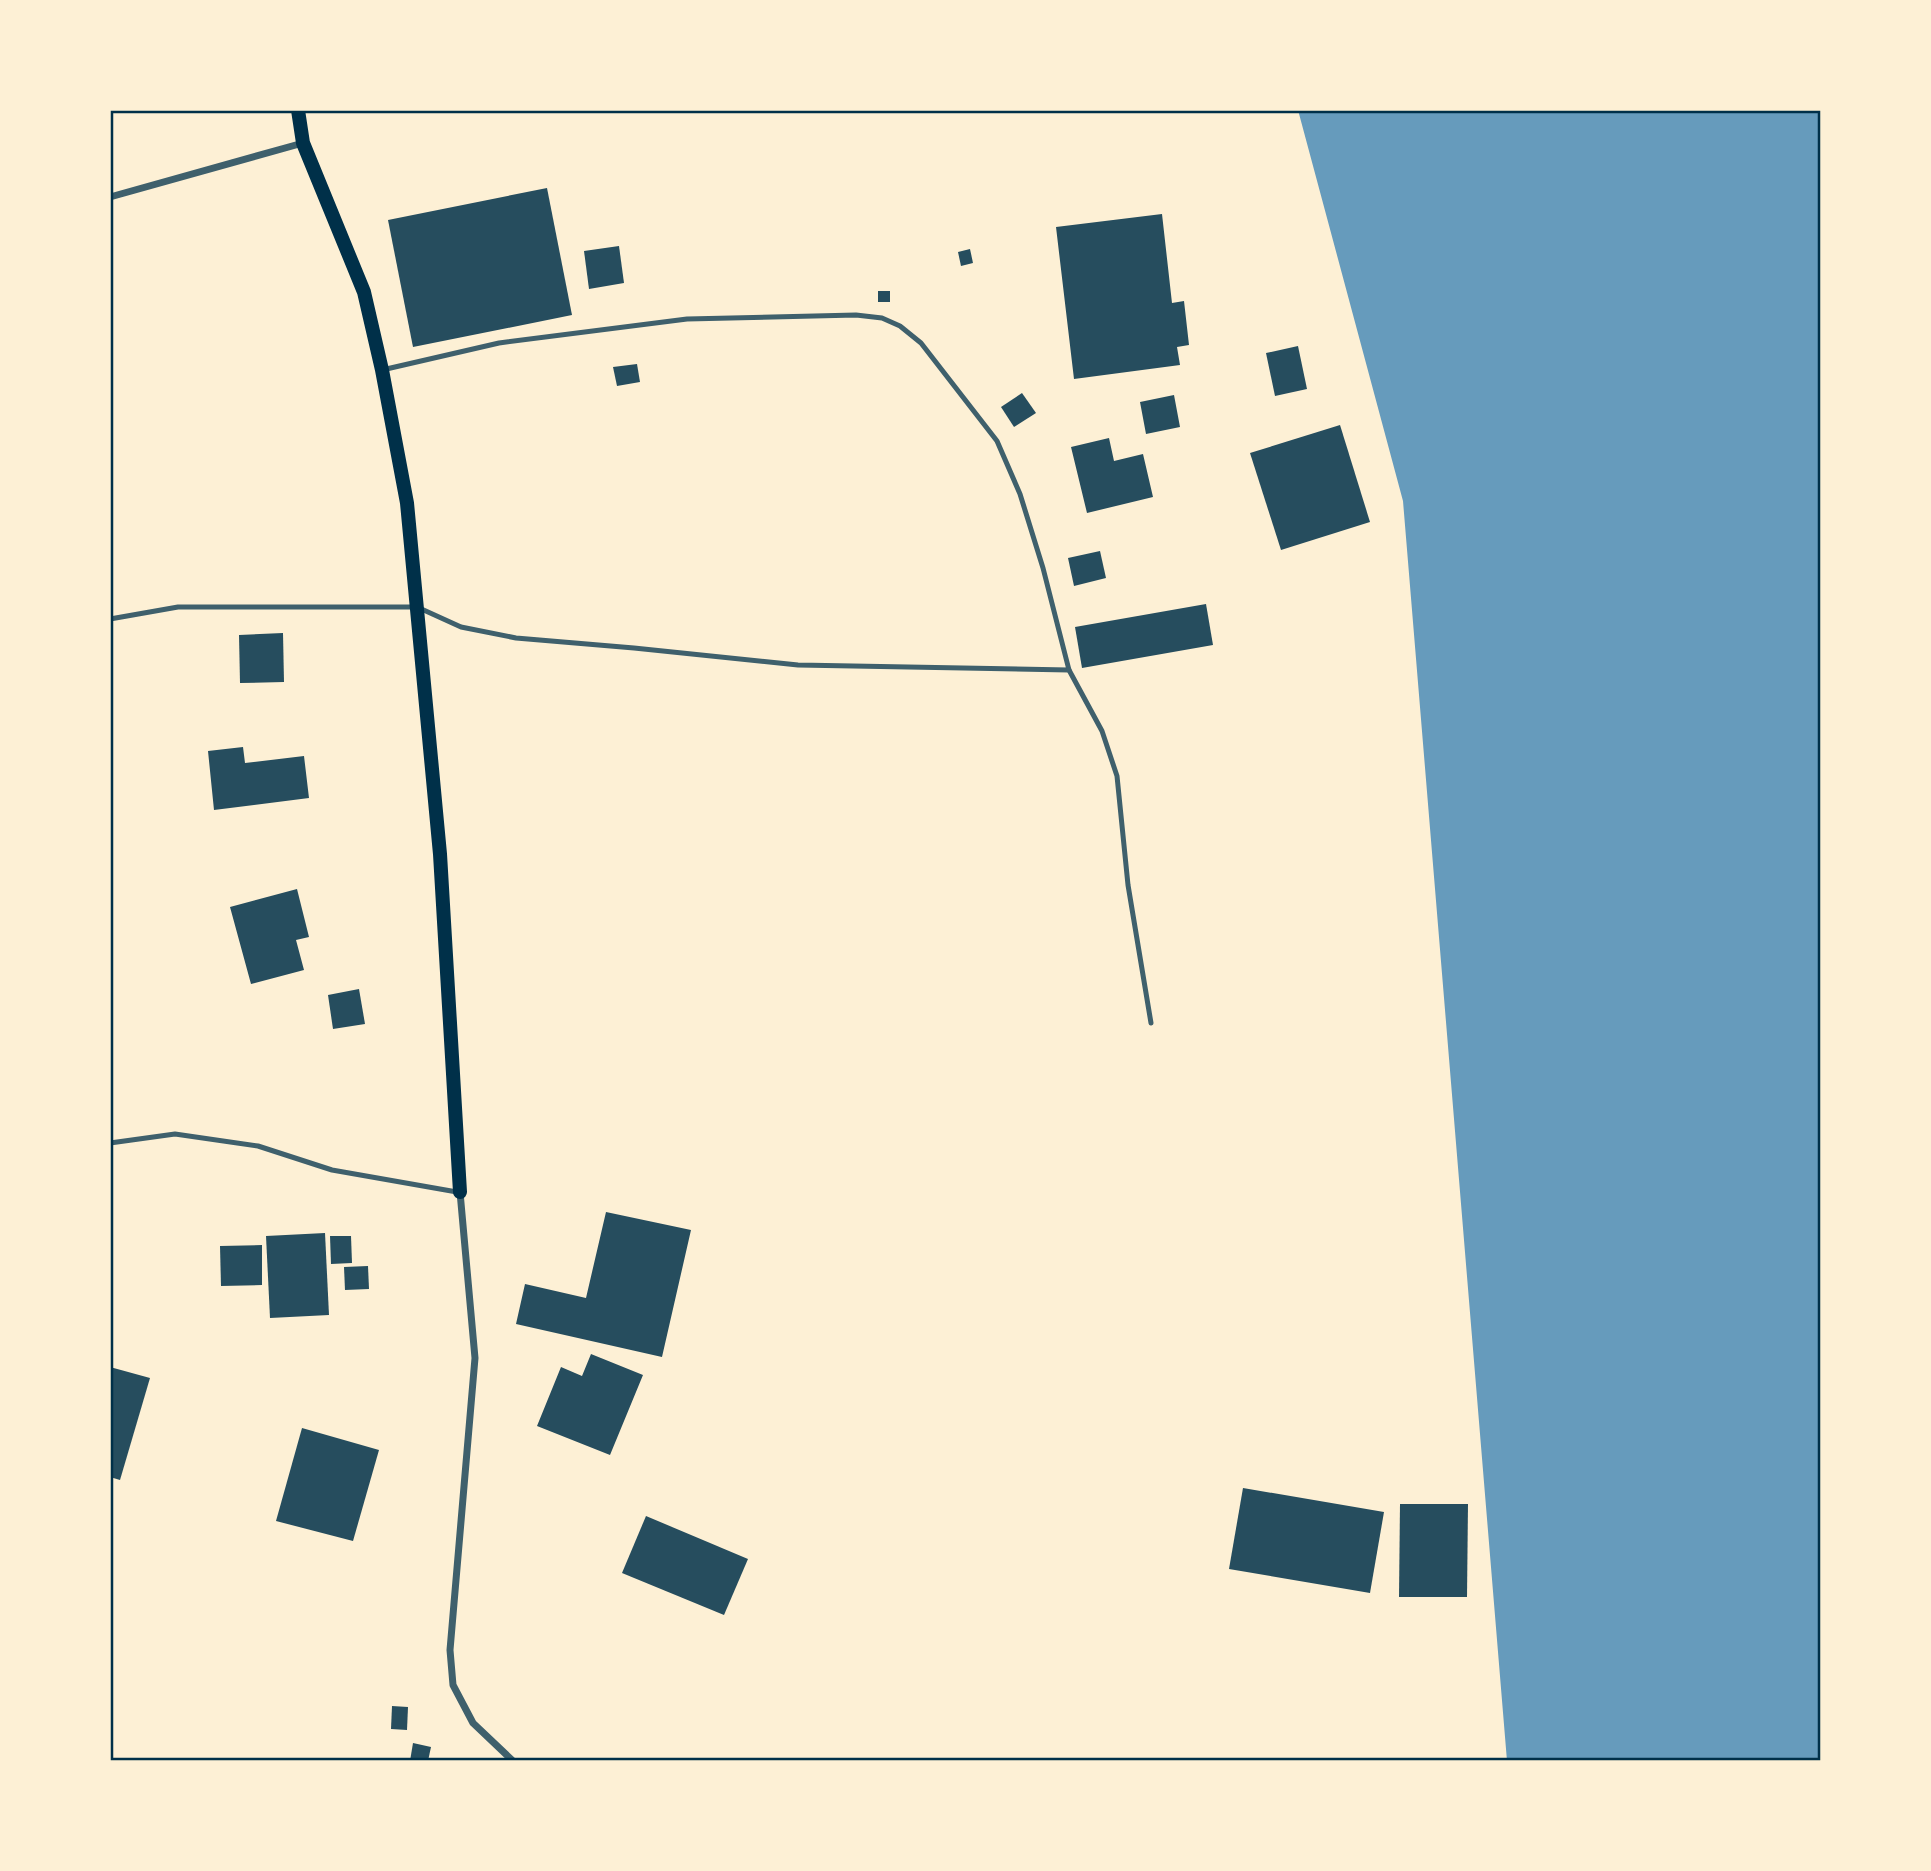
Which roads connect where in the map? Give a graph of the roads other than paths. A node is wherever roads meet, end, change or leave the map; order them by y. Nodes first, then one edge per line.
1 (298, 110) edge
2 (303, 143) junction
3 (110, 197) edge
4 (382, 370) junction
5 (417, 607) junction
6 (110, 620) edge
7 (1069, 670) junction
8 (1151, 1023) dead end
9 (110, 1143) edge
10 (460, 1192) junction
11 (513, 1761) edge

1 - 2 main road
2 - 3 street
2 - 4 main road
4 - 5 main road
4 - 7 lane
5 - 6 lane
5 - 7 lane
5 - 10 main road
7 - 8 lane
9 - 10 lane
10 - 11 street

